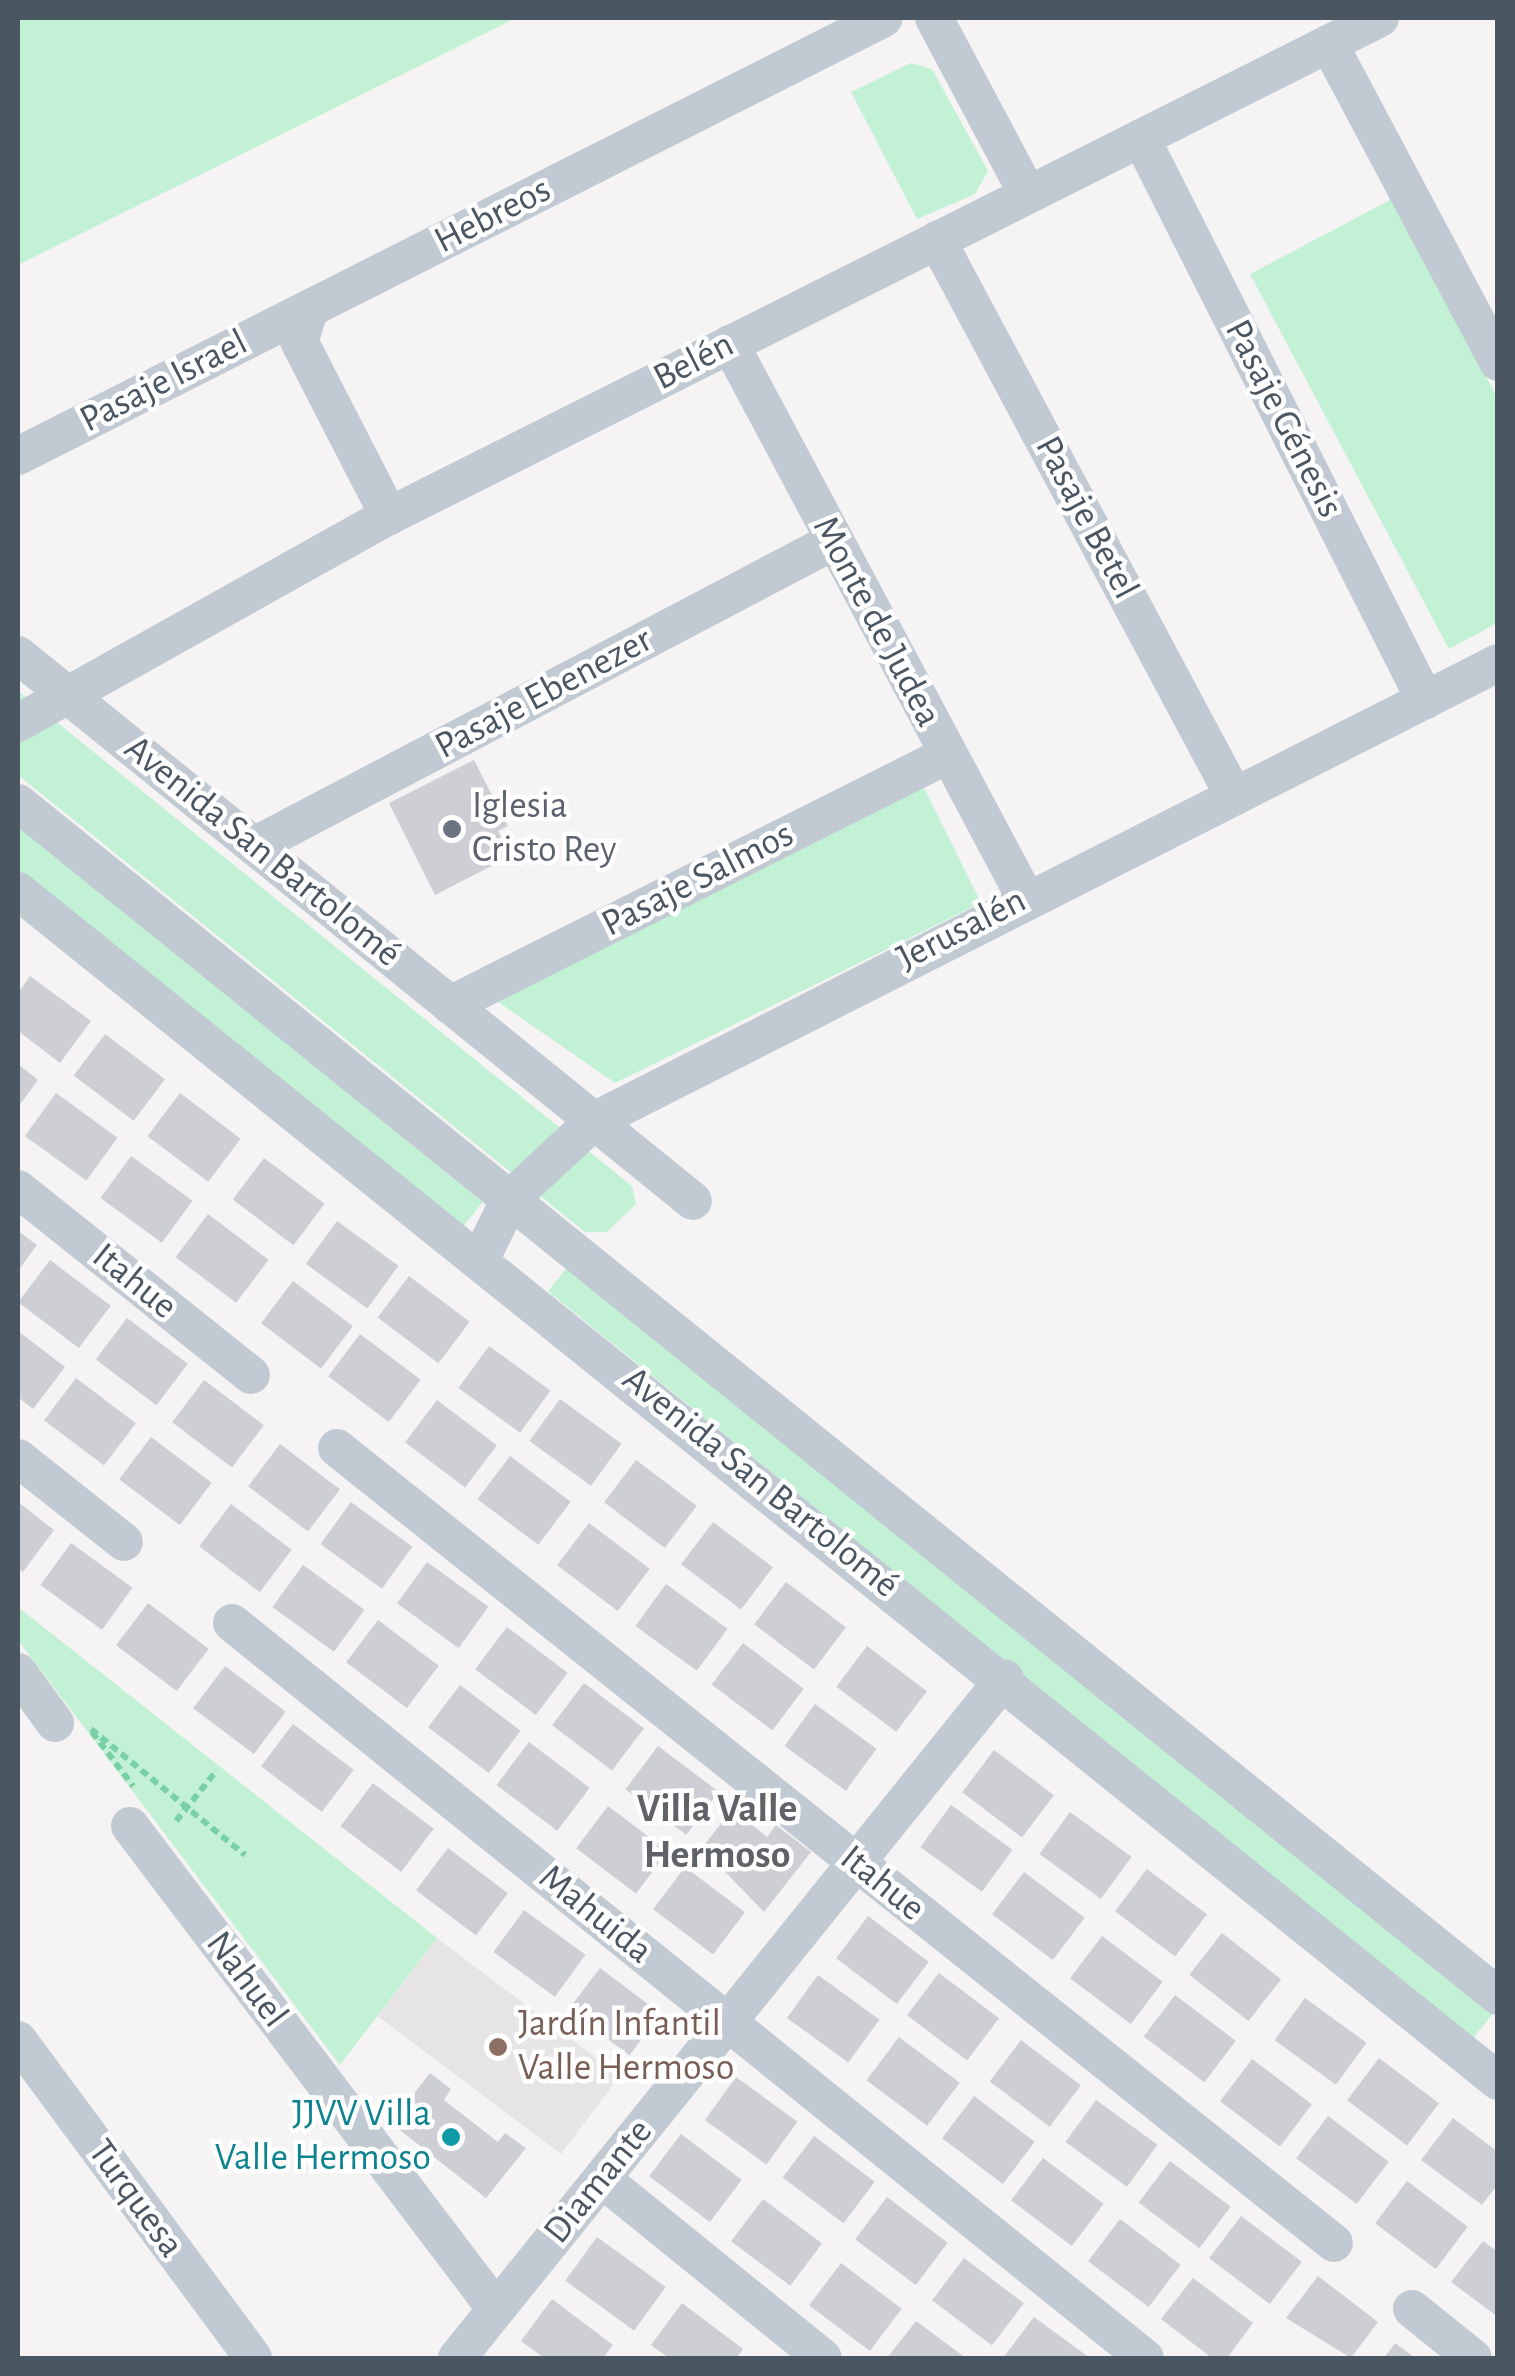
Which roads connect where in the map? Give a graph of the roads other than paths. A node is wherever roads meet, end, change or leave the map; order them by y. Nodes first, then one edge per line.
1 (884, 18) edge
2 (934, 18) edge
3 (1380, 18) edge
4 (1328, 44) junction
5 (1141, 138) junction
6 (1028, 194) junction
7 (937, 240) junction
8 (310, 308) junction
9 (730, 344) junction
10 (1498, 362) edge
11 (18, 456) edge
12 (389, 516) junction
13 (834, 541) junction
14 (18, 654) edge
15 (1498, 663) edge
16 (62, 690) junction
17 (1425, 700) junction
18 (18, 723) edge
19 (947, 755) junction
20 (1234, 796) junction
21 (18, 803) edge
22 (254, 846) junction
23 (18, 891) edge
24 (1026, 897) junction
25 (450, 1005) junction
26 (594, 1121) junction
27 (18, 1189) edge
28 (510, 1199) junction
29 (692, 1200) dead end
30 (480, 1260) junction
31 (250, 1375) dead end
32 (337, 1448) dead end
33 (18, 1458) edge
34 (124, 1542) dead end
35 (232, 1623) dead end
36 (18, 1672) edge
37 (1005, 1678) junction
38 (70, 1723) road end
39 (140, 1839) road end
40 (856, 1863) junction
41 (1498, 1996) edge
42 (728, 2022) junction
43 (18, 2040) edge
44 (1498, 2082) edge
45 (602, 2178) junction
46 (1334, 2244) dead end
47 (496, 2309) junction
48 (1412, 2309) dead end
49 (470, 2354) edge
50 (253, 2358) edge
51 (822, 2358) edge
52 (1145, 2358) edge
53 (1473, 2358) edge

1 - 8 street, Hebreos
2 - 6 street
3 - 4 street, Belén
4 - 5 street, Belén
4 - 10 street
5 - 6 street, Belén
5 - 17 street, Pasaje Génesis
6 - 7 street, Belén
7 - 9 street, Belén
7 - 20 street, Pasaje Betel
8 - 11 street, Pasaje Israel
8 - 12 street
9 - 12 street, Belén
9 - 13 street, Monte de Judea
12 - 16 street, Belén
13 - 19 street, Monte de Judea
13 - 22 street, Pasaje Ebenezer
14 - 16 street, Avenida San Bartolomé
15 - 17 street, Jerusalén
16 - 18 street, Belén
16 - 22 street, Avenida San Bartolomé
17 - 20 street, Jerusalén
19 - 24 street, Monte de Judea
19 - 25 street, Pasaje Salmos
20 - 24 street, Jerusalén
21 - 28 street
22 - 25 street, Avenida San Bartolomé
23 - 30 street, Avenida San Bartolomé
24 - 26 street, Jerusalén
25 - 26 street, Avenida San Bartolomé
26 - 28 street, Jerusalén
26 - 29 street, Avenida San Bartolomé
27 - 31 street, Itahue
28 - 30 street, Jerusalén
28 - 41 street
30 - 37 street, Avenida San Bartolomé
32 - 40 street, Itahue
33 - 34 street
35 - 42 street, Mahuida
36 - 38 street
37 - 40 street, Diamante
37 - 44 street, Avenida San Bartolomé
39 - 47 street, Nahuel
40 - 42 street, Diamante
40 - 46 street, Itahue
42 - 45 street, Diamante
42 - 52 street, Mahuida
43 - 50 street, Turquesa
45 - 47 street, Diamante
45 - 51 street
47 - 49 street, Diamante
48 - 53 street

